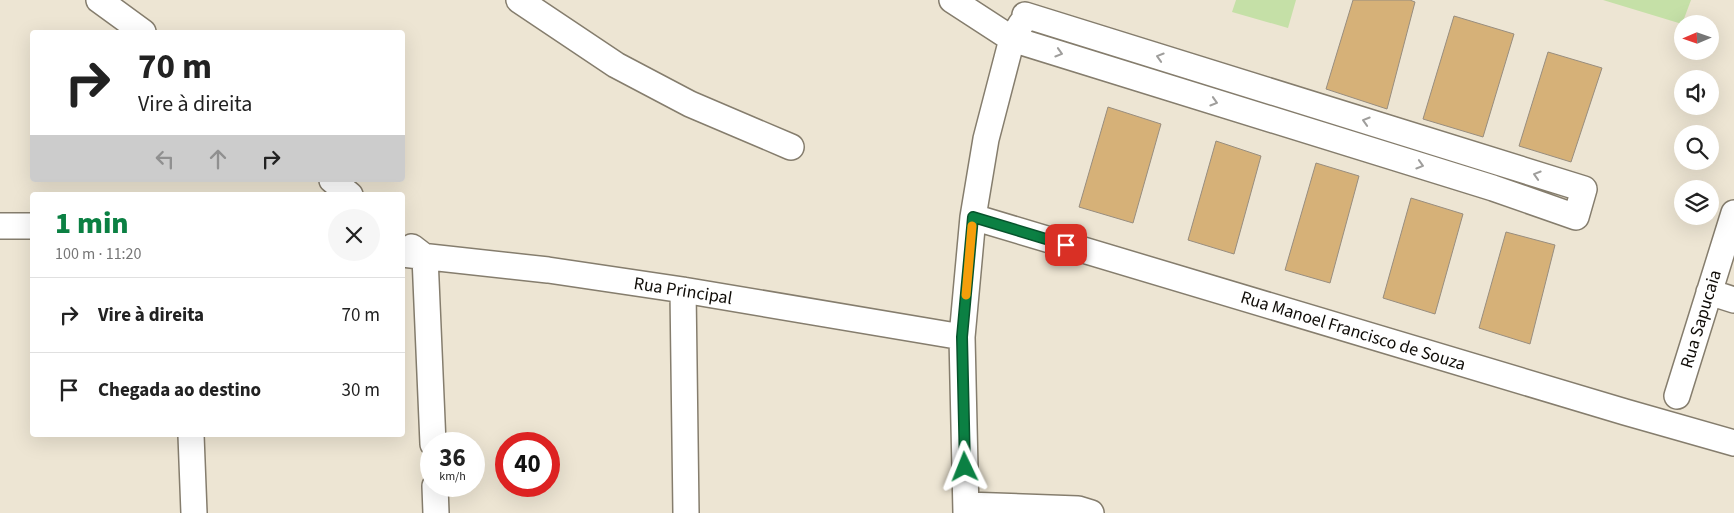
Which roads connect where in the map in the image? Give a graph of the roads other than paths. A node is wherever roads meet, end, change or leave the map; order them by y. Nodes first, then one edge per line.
1 (99, 0) edge
2 (518, 0) edge
3 (952, 0) edge
4 (1030, 8) edge
5 (140, 30) edge
6 (1012, 39) junction
7 (1198, 69) junction
8 (1190, 94) junction
9 (1297, 100) junction
10 (1290, 125) junction
11 (1397, 131) junction
12 (791, 147) dead end
13 (1389, 156) junction
14 (1487, 159) junction
15 (334, 182) edge
16 (1481, 184) junction
17 (346, 192) edge
18 (1734, 213) edge
19 (973, 217) junction
20 (0, 226) edge
21 (30, 226) edge
22 (405, 242) edge
23 (414, 256) edge
24 (683, 290) junction
25 (1709, 292) junction
26 (1734, 300) edge
27 (962, 337) junction
28 (1677, 396) dead end
29 (432, 432) edge
30 (190, 437) edge
31 (1734, 443) edge
32 (435, 497) edge
33 (966, 509) edge
34 (194, 513) edge
35 (436, 513) edge
36 (686, 513) edge
37 (1091, 513) edge

1 - 5 street
2 - 12 street
3 - 6 street
4 - 6 street
7 -> 4 street
6 -> 8 street
6 - 19 street
7 - 8 street
7 - 9 street
8 -> 10 street
9 - 10 street
11 -> 9 street
10 - 13 street
11 - 13 street
11 - 14 street
13 -> 16 street
14 - 16 street
16 -> 14 street
15 - 17 street
18 - 25 street, Rua Sapucaia
19 - 27 street
19 - 31 street, Rua Manoel Francisco de Souza
20 - 21 street
22 - 23 street
23 - 24 street, Rua Principal
23 - 29 street
24 - 27 street, Rua Principal
24 - 36 street
25 - 26 street
25 - 28 street, Rua Sapucaia
27 - 33 street
30 - 34 street
32 - 35 street
33 - 37 street

